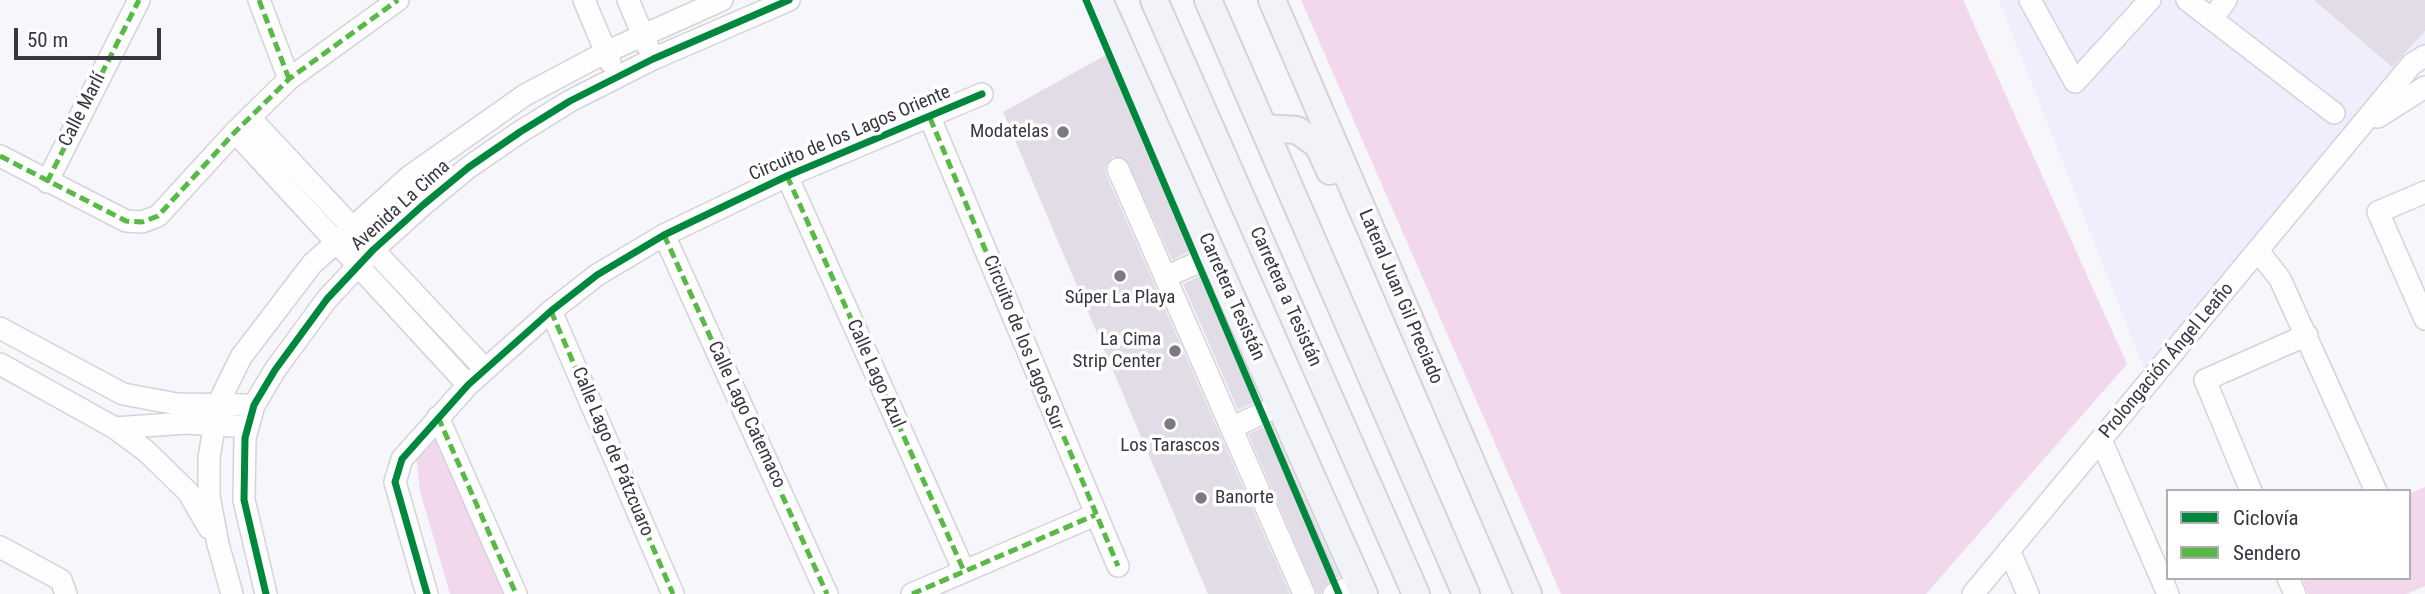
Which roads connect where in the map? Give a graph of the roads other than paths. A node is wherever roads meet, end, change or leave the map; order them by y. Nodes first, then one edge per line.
1 (139, 0) edge
2 (259, 0) edge
3 (398, 0) edge
4 (584, 0) edge
5 (628, 0) edge
6 (722, 0) edge
7 (789, 0) edge
8 (1099, 0) edge
9 (1154, 0) edge
10 (1208, 0) edge
11 (1272, 0) edge
12 (2030, 0) edge
13 (2150, 0) edge
14 (2187, 0) edge
15 (2226, 0) edge
16 (2212, 19) junction
17 (643, 35) junction
18 (606, 51) junction
19 (653, 59) junction
20 (2421, 67) edge
21 (617, 77) junction
22 (289, 79) junction
23 (2425, 87) edge
24 (982, 94) dead end
25 (2334, 113) dead end
26 (930, 118) junction
27 (242, 125) junction
28 (2361, 127) junction
29 (1264, 128) junction
30 (0, 156) edge
31 (1118, 169) dead end
32 (787, 176) junction
33 (47, 182) junction
34 (318, 191) junction
35 (2425, 192) edge
36 (302, 205) junction
37 (352, 226) junction
38 (664, 235) junction
39 (336, 242) junction
40 (373, 250) junction
41 (2259, 251) junction
42 (1213, 256) junction
43 (358, 265) junction
44 (1166, 277) junction
45 (410, 289) junction
46 (393, 304) junction
47 (551, 310) junction
48 (2425, 319) edge
49 (0, 328) edge
50 (2307, 335) junction
51 (0, 364) edge
52 (485, 369) junction
53 (468, 385) junction
54 (254, 405) junction
55 (1280, 405) junction
56 (216, 414) junction
57 (438, 417) junction
58 (1453, 419) junction
59 (248, 427) junction
60 (115, 428) junction
61 (1231, 428) junction
62 (2101, 440) junction
63 (2251, 489) edge
64 (2375, 489) edge
65 (1095, 515) junction
66 (218, 544) junction
67 (0, 547) edge
68 (2009, 550) junction
69 (1118, 566) dead end
70 (964, 571) junction
71 (1362, 589) edge
72 (66, 594) edge
73 (232, 594) edge
74 (266, 594) edge
75 (428, 594) edge
76 (516, 594) edge
77 (673, 594) edge
78 (827, 594) edge
79 (912, 594) edge
80 (1304, 594) edge
81 (1334, 594) edge
82 (1416, 594) edge
83 (1466, 594) edge
84 (1528, 594) edge
85 (1973, 594) edge
86 (2028, 594) edge
87 (2168, 594) edge

1 - 33 street, Calle Marlí
2 - 22 street
3 - 22 street
4 - 18 street
5 - 17 street
6 - 17 street, Avenida La Cima
7 - 19 street, Avenida La Cima
8 - 42 main road, Carretera Tesistán
9 - 82 main road, Carretera a Tesistán
10 - 29 main road
11 - 58 main road, Lateral Juan Gil Preciado
12 - 13 street
14 - 16 street
15 - 16 street
16 - 25 street
17 - 18 street, Avenida La Cima
17 - 19 street
18 - 21 street
18 - 37 street, Avenida La Cima
19 - 21 street, Avenida La Cima
20 - 28 street, Prolongación Ángel Leaño
21 - 40 street, Avenida La Cima
22 - 27 street
23 - 28 street, Prolongación Ángel Leaño
24 - 26 street, Circuito de los Lagos Oriente
26 - 32 street, Circuito de los Lagos Oriente
26 - 65 street, Circuito de los Lagos Sur
27 - 33 street
27 - 34 street
27 - 36 street
28 - 41 street, Prolongación Ángel Leaño
29 - 58 main road
29 - 83 main road
30 - 33 street
31 - 44 street
32 - 38 street, Circuito de los Lagos Oriente
32 - 70 street, Calle Lago Azul
34 - 36 street
34 - 37 street
35 - 48 street
36 - 39 street
37 - 39 street, Avenida La Cima
37 - 40 street
38 - 47 street, Circuito de los Lagos Oriente
38 - 78 street, Calle Lago Catemaco
39 - 43 street
39 - 56 street, Avenida La Cima
40 - 43 street, Avenida La Cima
40 - 45 street
41 - 50 street
41 - 62 street, Prolongación Ángel Leaño
42 - 44 street
42 - 55 main road, Carretera Tesistán
43 - 46 street
43 - 54 street, Avenida La Cima
44 - 61 street
45 - 46 street
45 - 52 street
46 - 53 street
47 - 52 street, Circuito de los Lagos Oriente
47 - 77 street, Calle Lago de Pátzcuaro
49 - 56 street
50 - 63 street
50 - 64 street
51 - 60 street
52 - 53 street, Circuito de los Lagos Oriente
53 - 57 street, Circuito de los Lagos Oriente
54 - 56 street
54 - 59 street, Avenida La Cima
55 - 61 street
55 - 71 main road, Carretera Tesistán
56 - 59 street
56 - 60 street
56 - 66 street, Avenida La Cima
57 - 75 street, Circuito de los Lagos Oriente
57 - 76 street
58 - 84 main road, Lateral Juan Gil Preciado
59 - 74 street, Avenida La Cima
60 - 66 street
61 - 80 street
62 - 68 street, Prolongación Ángel Leaño
62 - 87 street
65 - 69 street, Circuito de los Lagos Sur
65 - 70 street
66 - 73 street, Avenida La Cima
67 - 72 street
68 - 85 street, Prolongación Ángel Leaño
68 - 86 street
70 - 79 street
71 - 81 street

